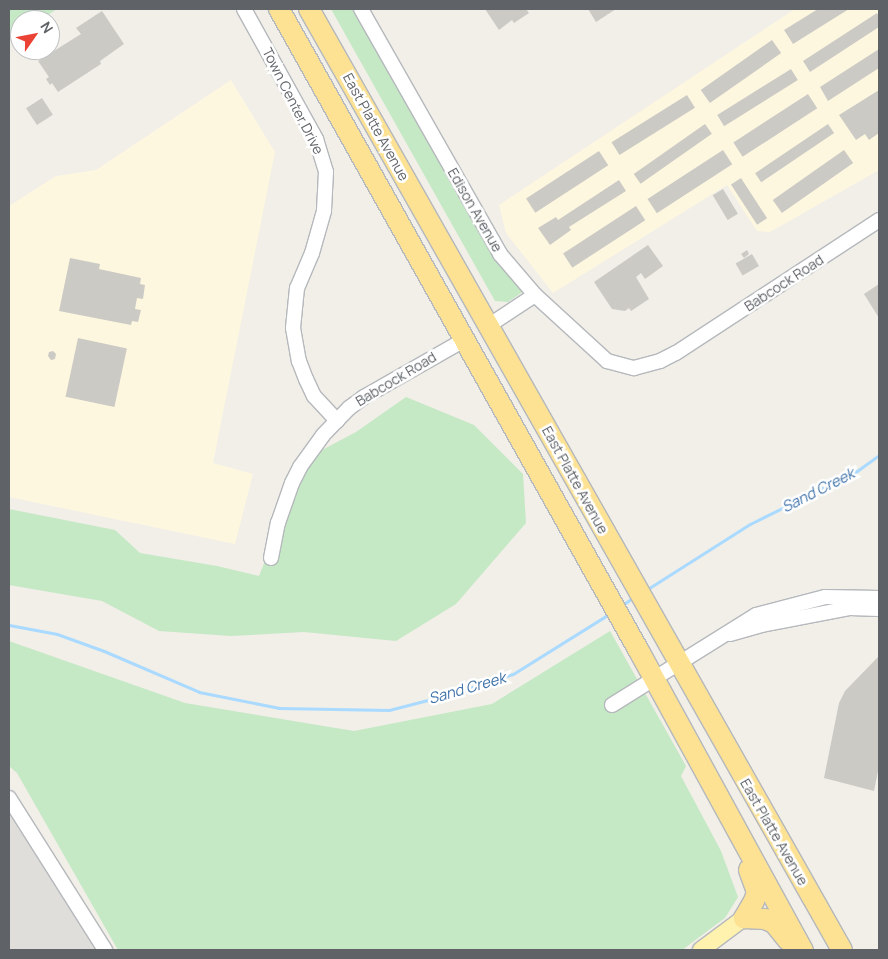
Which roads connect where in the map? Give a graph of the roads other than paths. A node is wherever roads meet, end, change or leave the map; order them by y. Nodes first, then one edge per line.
1 (244, 9) edge
2 (279, 9) edge
3 (309, 9) edge
4 (361, 9) edge
5 (879, 220) edge
6 (423, 267) junction
7 (535, 295) junction
8 (488, 326) junction
9 (464, 340) junction
10 (634, 368) joint
11 (337, 421) junction
12 (271, 558) dead end
13 (879, 598) edge
14 (879, 610) edge
15 (720, 637) junction
16 (678, 663) junction
17 (654, 679) junction
18 (612, 705) dead end
19 (702, 768) junction
20 (9, 798) edge
21 (744, 918) junction
22 (104, 950) edge
23 (701, 950) edge
24 (795, 950) edge
25 (803, 950) edge
26 (842, 950) edge

1 - 11 street, Town Center Drive
2 - 6 highway, East Platte Avenue
3 - 8 highway, East Platte Avenue
4 - 7 street, Edison Avenue
5 - 10 street, Babcock Road
6 - 8 highway
6 - 9 highway, East Platte Avenue
7 - 8 street
7 - 10 street, Edison Avenue
8 - 16 highway, East Platte Avenue
9 - 11 street, Babcock Road
9 - 17 highway, East Platte Avenue
11 - 12 street, Babcock Road
13 - 15 street
14 - 15 street
15 - 16 street
16 - 17 street
16 - 26 highway, East Platte Avenue
17 - 18 street
17 - 19 highway, East Platte Avenue
19 - 21 highway
19 - 25 highway, East Platte Avenue
20 - 22 street
21 - 23 main road
21 - 24 highway

